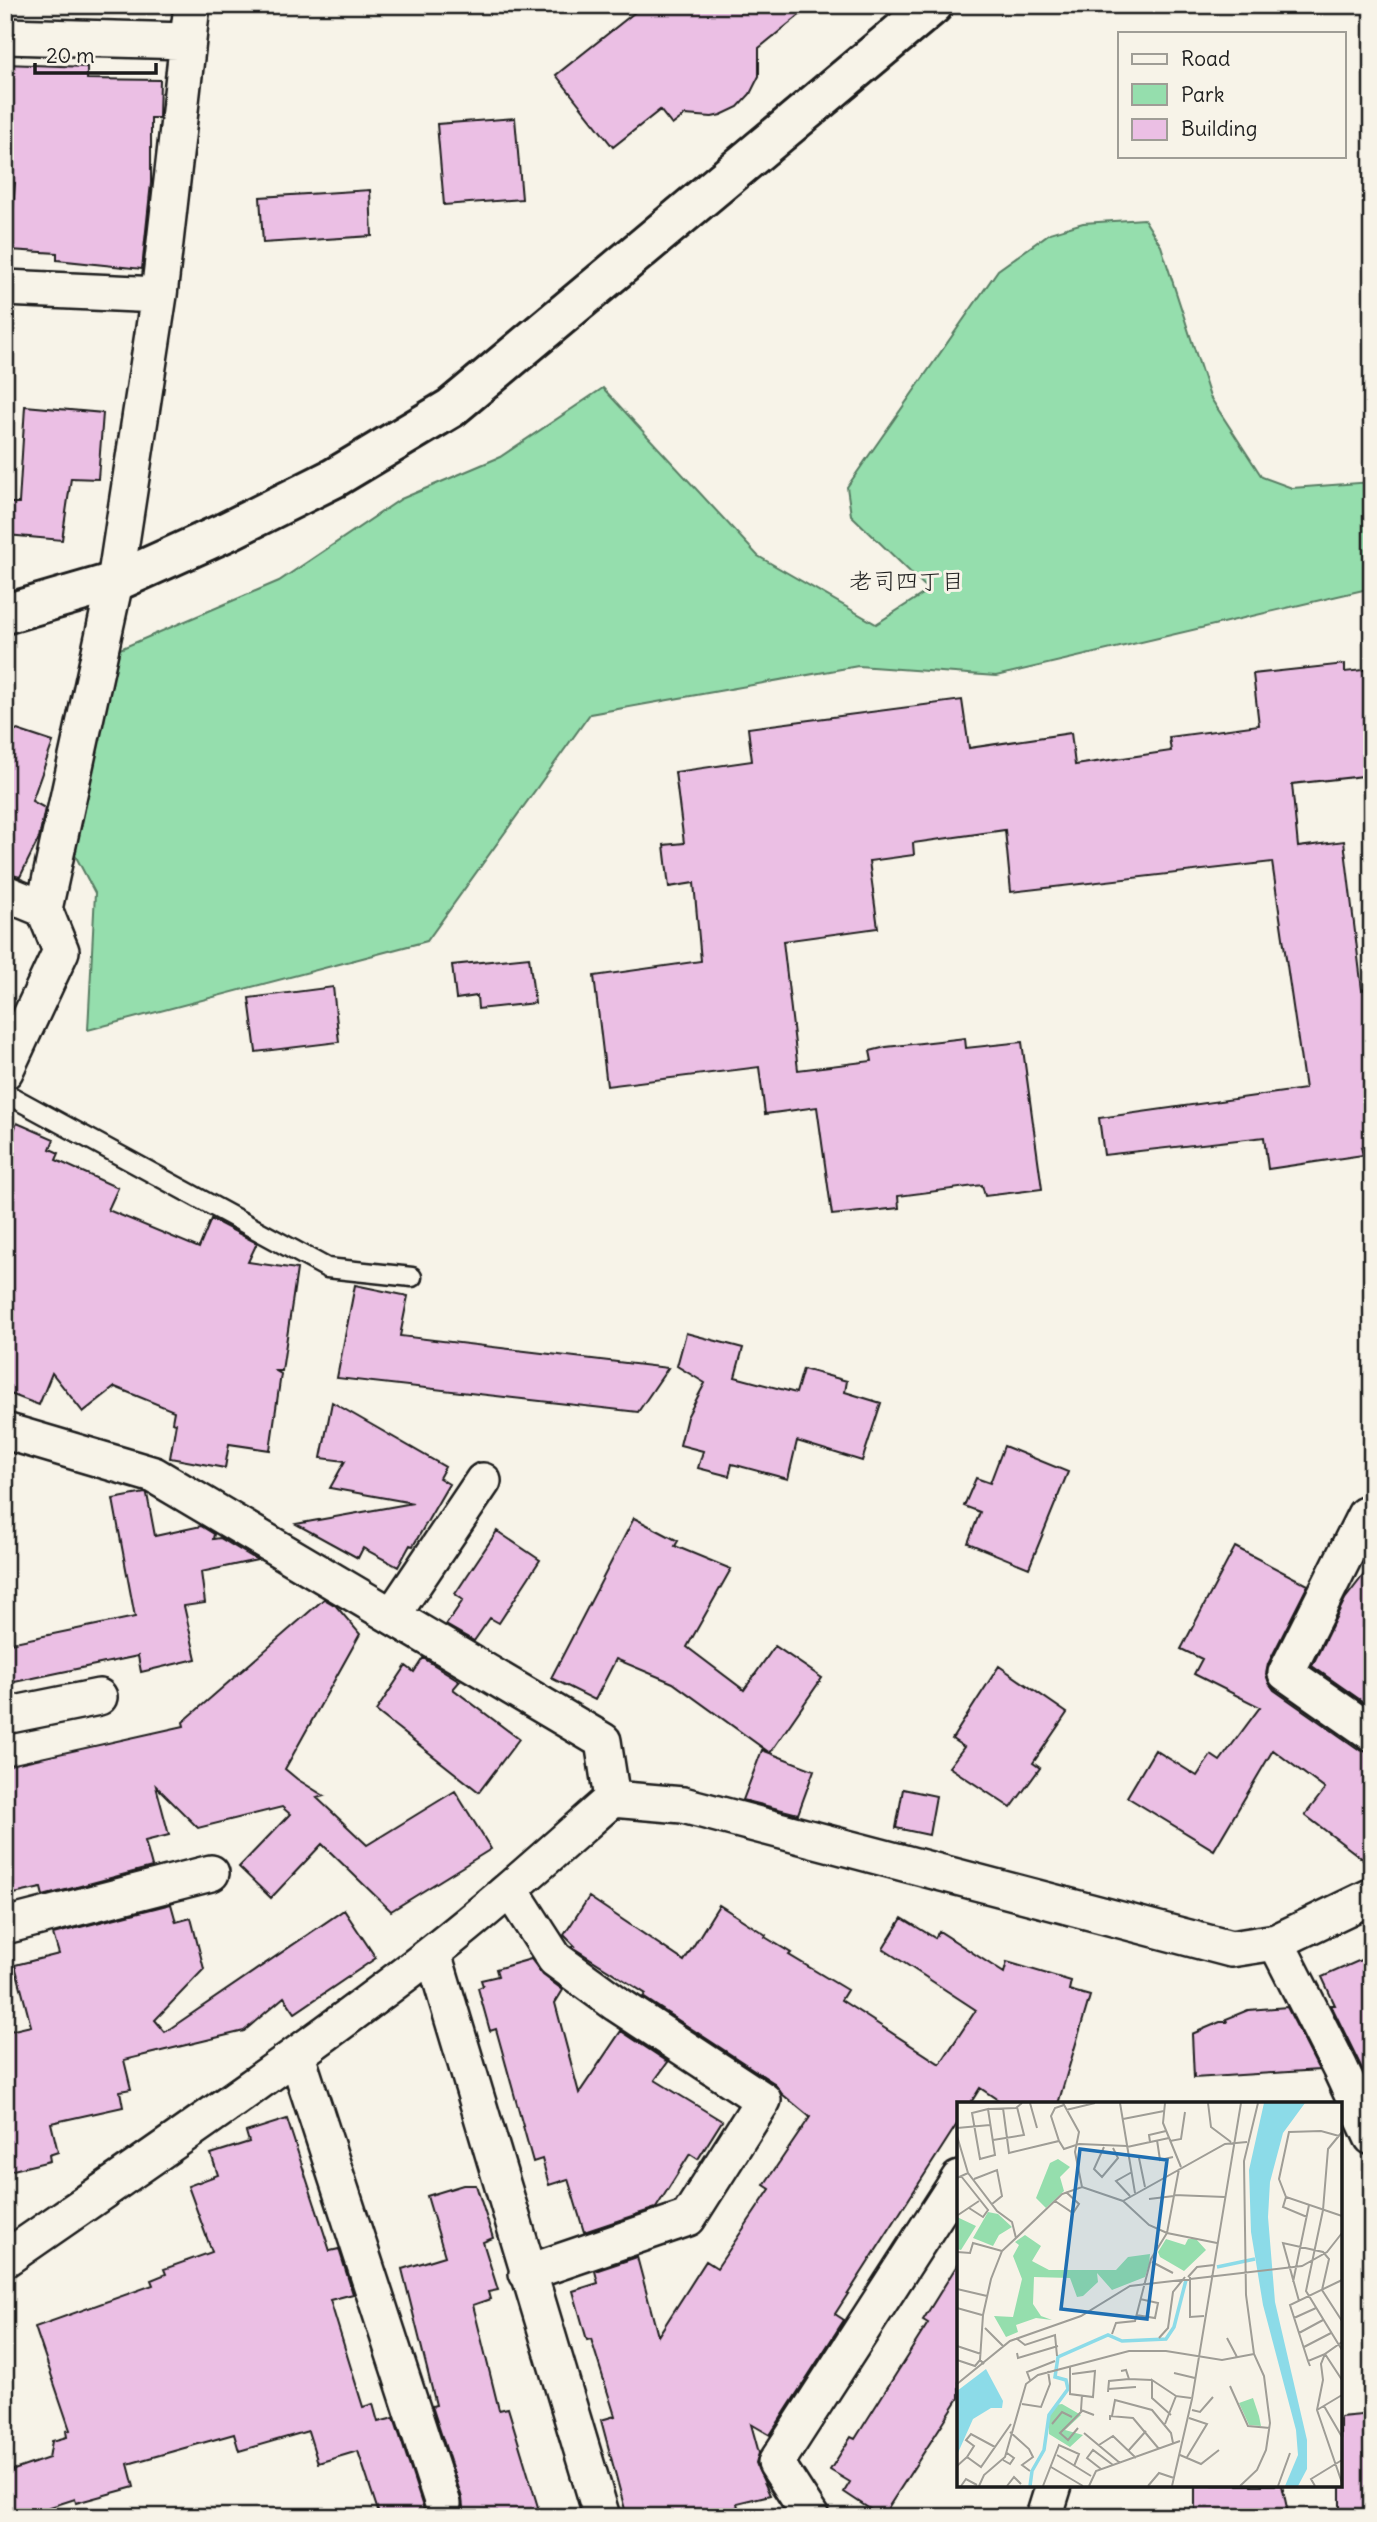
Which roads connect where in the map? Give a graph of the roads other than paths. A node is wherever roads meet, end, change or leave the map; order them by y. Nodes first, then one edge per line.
1 (191, 5) edge
2 (933, 5) edge
3 (5, 36) edge
4 (187, 41) junction
5 (5, 288) edge
6 (159, 295) junction
7 (115, 582) junction
8 (5, 614) edge
9 (5, 893) edge
10 (44, 909) junction
11 (5, 1070) edge
12 (5, 1093) edge
13 (412, 1277) dead end
14 (5, 1431) edge
15 (483, 1481) dead end
16 (1372, 1518) edge
17 (392, 1616) junction
18 (99, 1697) dead end
19 (5, 1716) edge
20 (1372, 1733) edge
21 (612, 1799) junction
22 (211, 1873) dead end
23 (510, 1889) junction
24 (1372, 1896) edge
25 (5, 1926) edge
26 (1276, 1942) junction
27 (433, 1952) junction
28 (297, 2056) junction
29 (1372, 2137) edge
30 (957, 2182) edge
31 (5, 2259) edge
32 (527, 2273) junction
33 (1053, 2487) edge
34 (443, 2504) dead end
35 (602, 2517) edge
36 (811, 2517) edge
37 (1044, 2517) edge

1 - 4 street
2 - 7 street
3 - 4 street
4 - 6 street
5 - 6 street
6 - 7 street
7 - 8 street
7 - 10 street
9 - 10 street
10 - 11 street
12 - 13 lane
14 - 17 street
15 - 17 street
16 - 20 street
17 - 21 street
18 - 19 street
21 - 23 street
21 - 26 street
22 - 25 street
23 - 27 street
23 - 32 street
24 - 26 street
26 - 29 street
27 - 28 street
27 - 32 street
28 - 31 street
28 - 34 street
30 - 36 street
32 - 35 street
33 - 37 street

